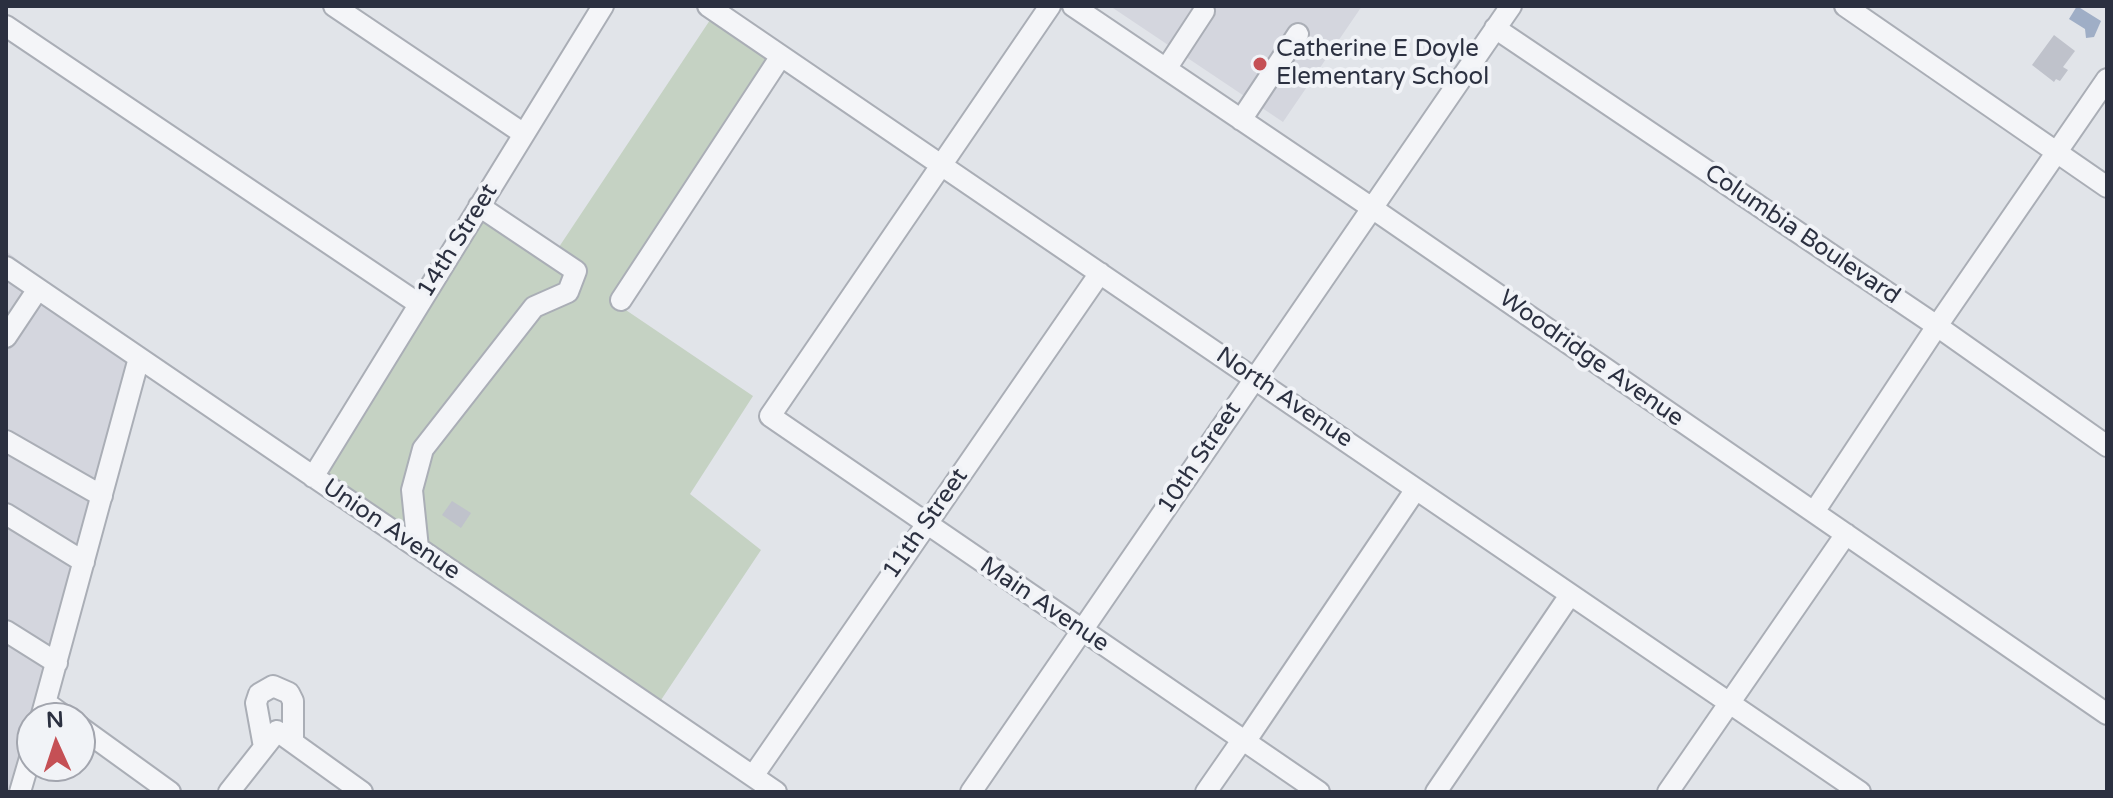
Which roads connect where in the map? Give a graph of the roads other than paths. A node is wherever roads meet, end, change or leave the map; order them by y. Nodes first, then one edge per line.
1 (334, 6) edge
2 (603, 6) edge
3 (708, 6) edge
4 (1050, 6) edge
5 (1073, 6) edge
6 (1511, 6) edge
7 (1845, 6) edge
8 (1204, 11) dead end
9 (356, 12) edge
10 (6, 26) edge
11 (1495, 28) junction
12 (1298, 34) dead end
13 (781, 56) junction
14 (1166, 69) junction
15 (2107, 79) edge
16 (1241, 120) junction
17 (524, 134) junction
18 (2056, 152) junction
19 (941, 165) junction
20 (2107, 187) edge
21 (479, 206) junction
22 (1372, 208) junction
23 (6, 267) edge
24 (1100, 273) junction
25 (38, 289) junction
26 (621, 300) dead end
27 (419, 304) junction
28 (1937, 326) junction
29 (6, 337) edge
30 (139, 358) junction
31 (1255, 378) junction
32 (6, 441) edge
33 (2107, 446) edge
34 (313, 477) junction
35 (1416, 489) junction
36 (102, 496) junction
37 (1814, 512) junction
38 (6, 514) edge
39 (927, 524) junction
40 (1846, 534) junction
41 (418, 548) junction
42 (84, 562) junction
43 (1570, 595) junction
44 (6, 631) edge
45 (1082, 631) junction
46 (57, 663) junction
47 (46, 702) edge
48 (1730, 703) junction
49 (2107, 714) edge
50 (96, 739) edge
51 (293, 742) junction
52 (1245, 742) junction
53 (264, 747) junction
54 (753, 776) junction
55 (170, 792) edge
56 (229, 792) edge
57 (362, 792) edge
58 (776, 792) edge
59 (971, 792) edge
60 (1206, 792) edge
61 (1319, 792) edge
62 (1436, 792) edge
63 (1668, 792) edge
64 (1860, 792) edge

1 - 9 street
2 - 17 street, 14th Street
3 - 13 street, North Avenue
4 - 19 street
5 - 14 street, Woodridge Avenue
6 - 11 street, 10th Street
7 - 18 street
8 - 14 street
9 - 17 street
10 - 27 street
11 - 22 street, 10th Street
11 - 28 street, Columbia Boulevard
12 - 16 street
13 - 19 street, North Avenue
13 - 26 street
14 - 16 street, Woodridge Avenue
15 - 18 street
16 - 22 street, Woodridge Avenue
17 - 21 street, 14th Street
18 - 20 street
18 - 28 street
19 - 24 street, North Avenue
19 - 39 street, Main Avenue
21 - 27 street, 14th Street
21 - 41 street
22 - 31 street, 10th Street
22 - 37 street, Woodridge Avenue
23 - 25 street, Union Avenue
24 - 31 street, North Avenue
24 - 39 street, 11th Street
25 - 29 street
25 - 30 street, Union Avenue
27 - 34 street, 14th Street
28 - 33 street, Columbia Boulevard
28 - 37 street
30 - 34 street, Union Avenue
30 - 36 street
31 - 35 street, North Avenue
31 - 45 street, 10th Street
32 - 36 street
34 - 41 street, Union Avenue
35 - 43 street, North Avenue
35 - 52 street
36 - 42 street
37 - 40 street, Woodridge Avenue
38 - 42 street
39 - 45 street, Main Avenue
39 - 54 street, 11th Street
40 - 48 street
40 - 49 street, Woodridge Avenue
41 - 54 street, Union Avenue
42 - 46 street
43 - 48 street, North Avenue
43 - 62 street
44 - 46 street
45 - 52 street, Main Avenue
45 - 59 street, 10th Street
46 - 47 street
48 - 63 street
48 - 64 street, North Avenue
50 - 55 street
51 - 53 street
51 - 53 street
51 - 57 street
52 - 60 street
52 - 61 street, Main Avenue
53 - 56 street
54 - 58 street, Union Avenue

